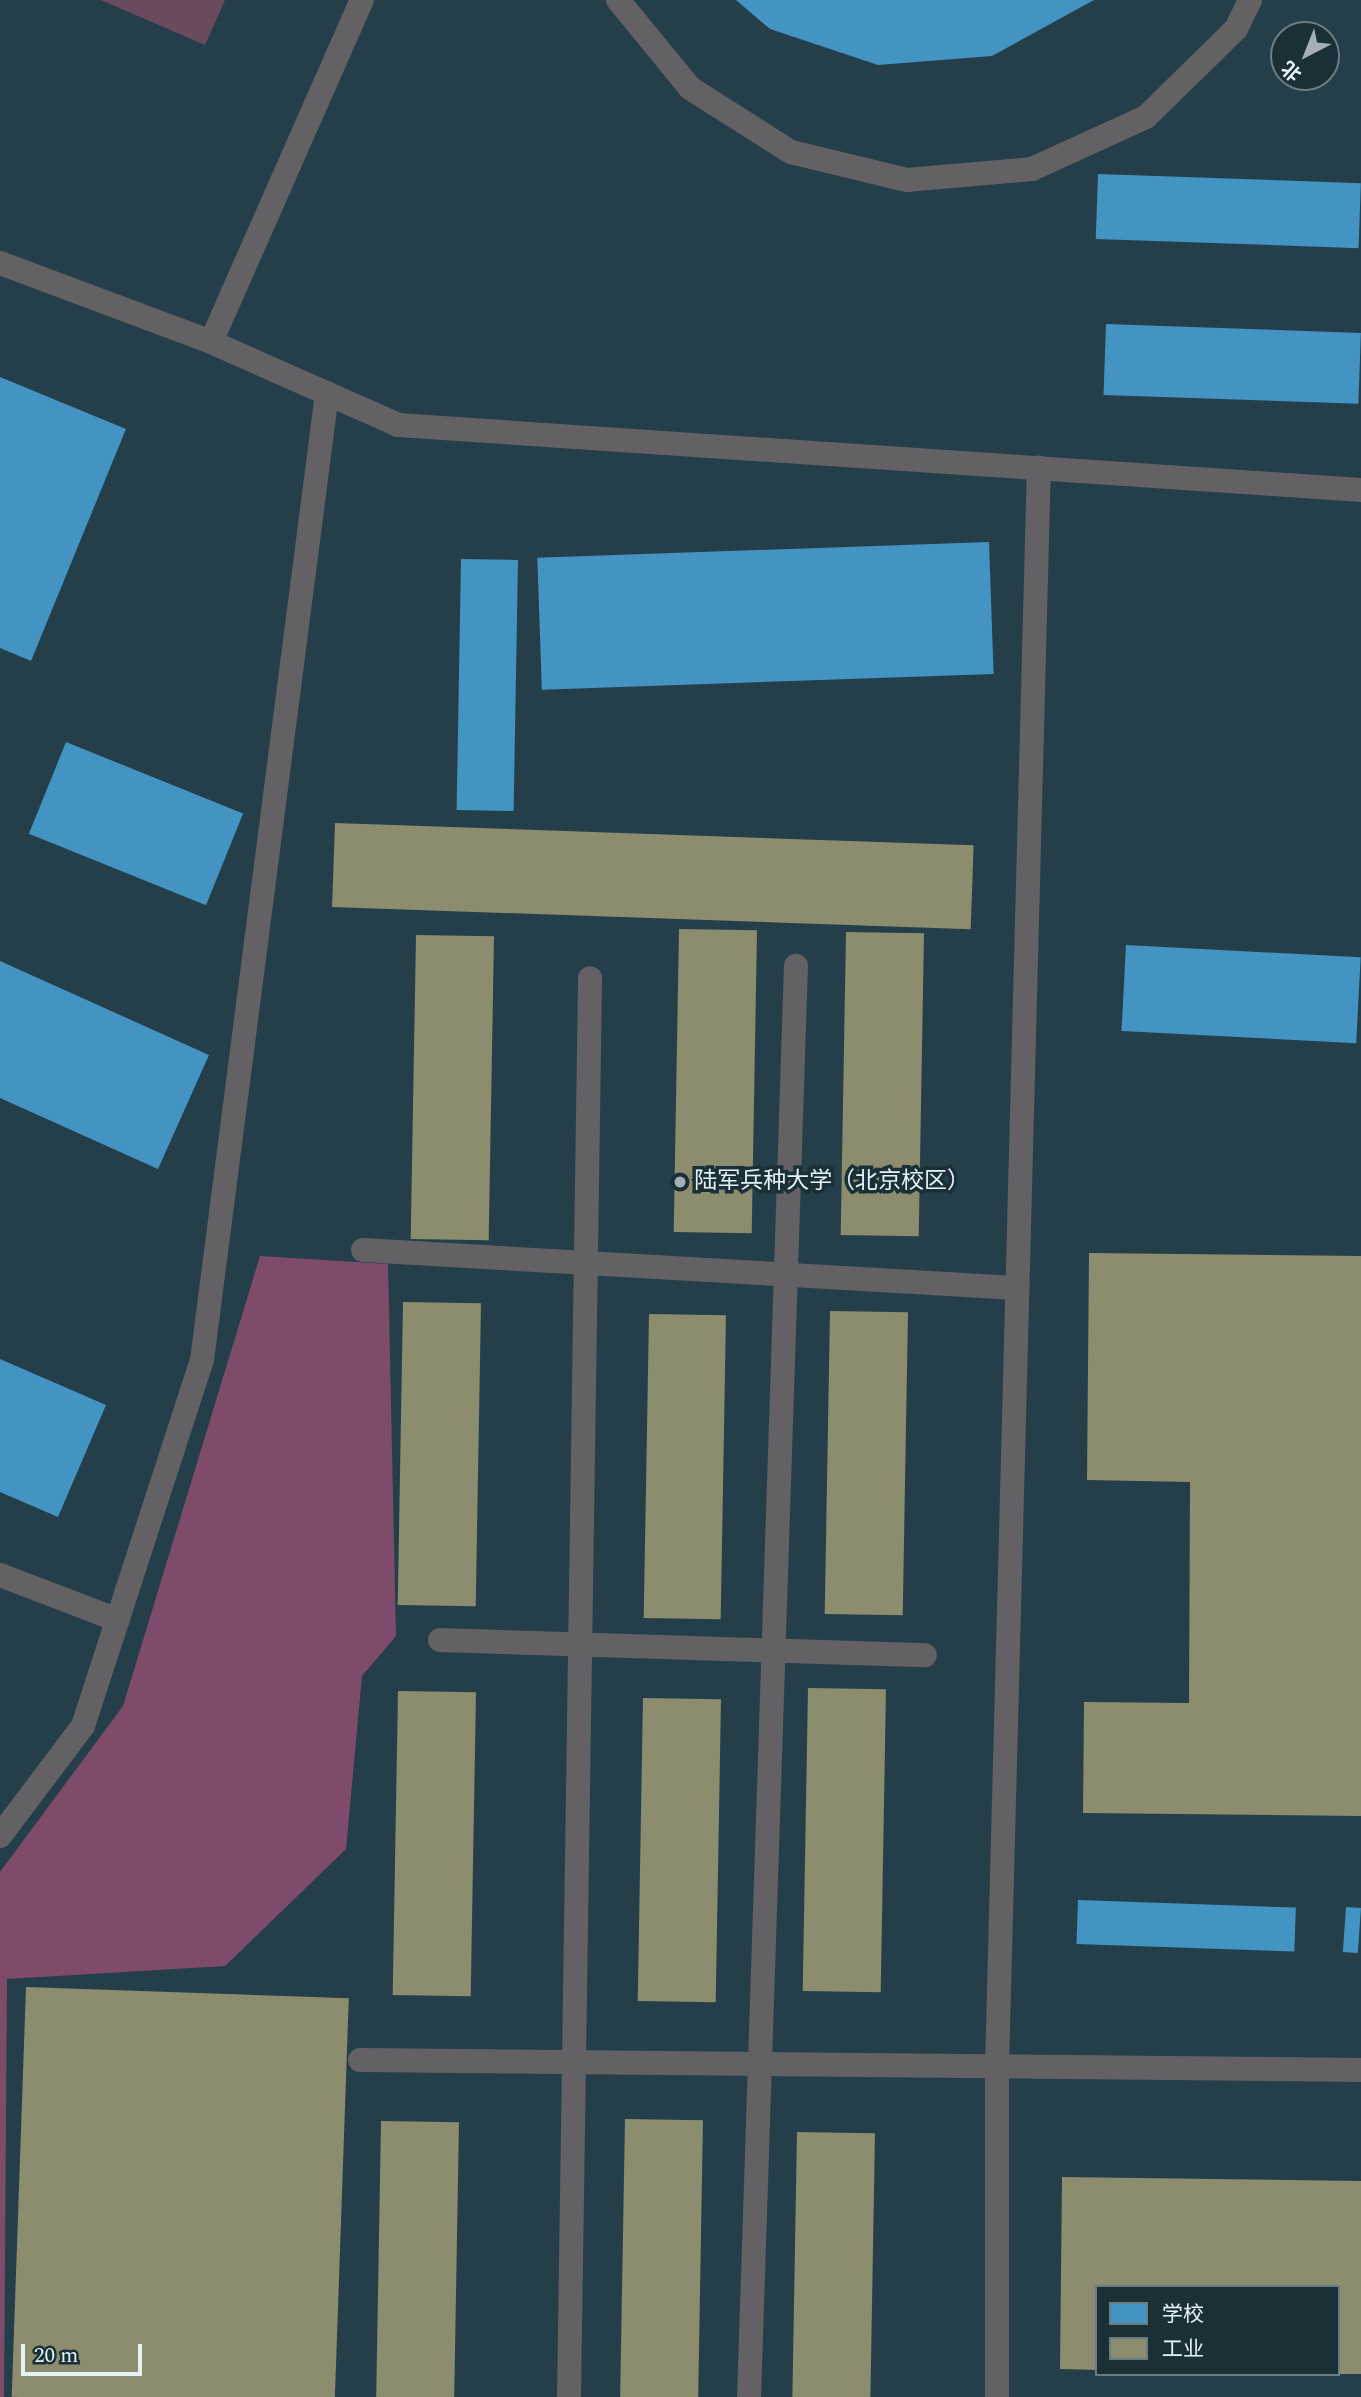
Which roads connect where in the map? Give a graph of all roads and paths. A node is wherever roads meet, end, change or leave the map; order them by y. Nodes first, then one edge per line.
1 (362, 0) edge
2 (618, 0) edge
3 (1250, 0) edge
4 (0, 263) edge
5 (211, 342) junction
6 (327, 393) junction
7 (1039, 468) junction
8 (1361, 490) edge
9 (796, 965) dead end
10 (590, 978) dead end
11 (363, 1250) dead end
12 (586, 1263) junction
13 (786, 1274) junction
14 (1017, 1288) junction
15 (0, 1575) edge
16 (117, 1620) junction
17 (440, 1640) dead end
18 (580, 1644) junction
19 (774, 1650) junction
20 (925, 1655) dead end
21 (0, 1836) edge
22 (360, 2060) dead end
23 (574, 2063) junction
24 (761, 2064) junction
25 (998, 2067) junction
26 (1361, 2070) edge
27 (569, 2397) edge
28 (749, 2397) edge
29 (998, 2397) edge

1 - 5 lane
2 - 3 lane
4 - 5 lane
5 - 6 lane
6 - 7 lane
6 - 16 lane
7 - 8 lane
7 - 14 lane
9 - 13 lane
10 - 12 lane
11 - 12 lane
12 - 13 lane
12 - 18 lane
13 - 14 lane
13 - 19 lane
14 - 25 lane
15 - 16 lane
16 - 21 lane
17 - 18 lane
18 - 19 lane
18 - 23 lane
19 - 20 lane
19 - 24 lane
22 - 23 lane
23 - 24 lane
23 - 27 lane
24 - 25 lane
24 - 28 lane
25 - 26 lane
25 - 29 lane

